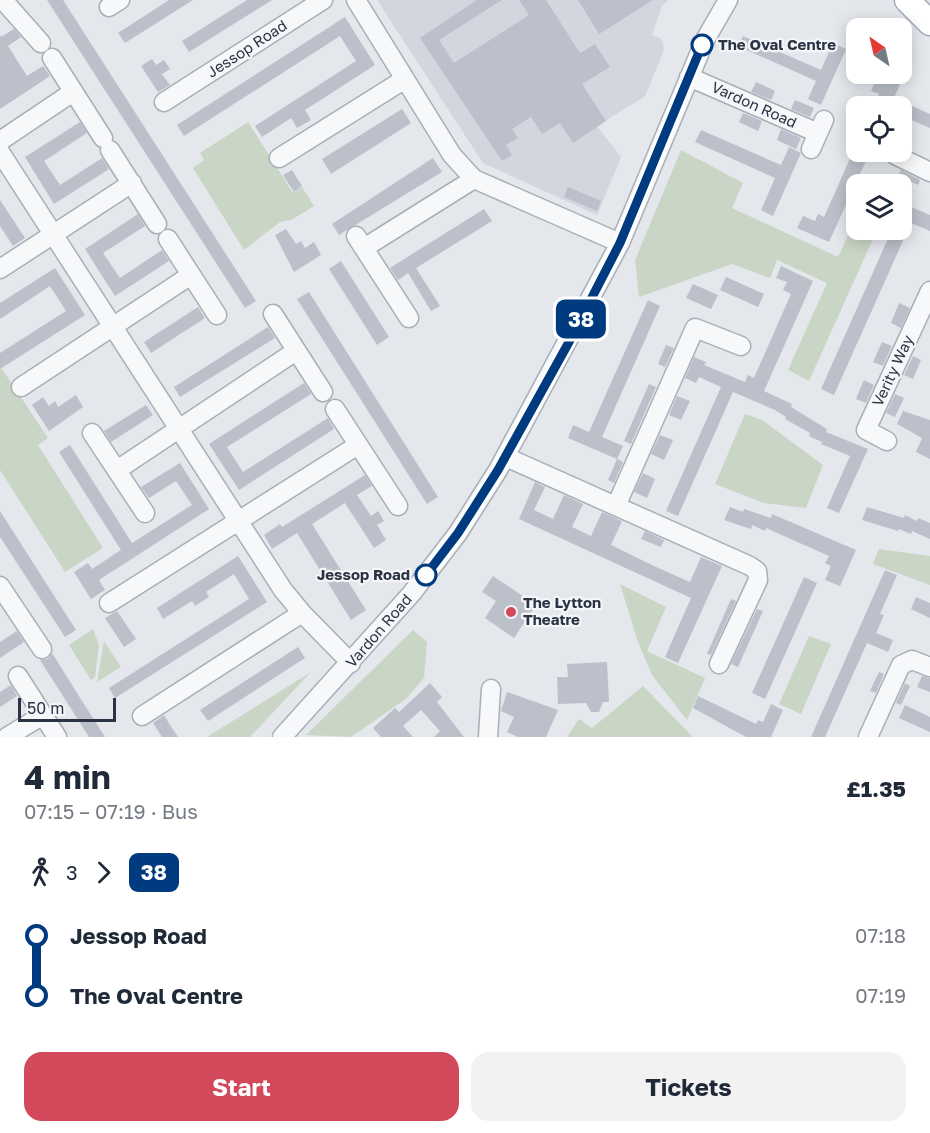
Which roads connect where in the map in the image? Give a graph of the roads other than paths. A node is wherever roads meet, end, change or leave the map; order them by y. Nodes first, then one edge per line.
1 (3, 0) edge
2 (323, 0) edge
3 (356, 0) edge
4 (728, 0) edge
5 (907, 0) edge
6 (930, 23) edge
7 (41, 43) dead end
8 (52, 58) dead end
9 (689, 77) junction
10 (405, 79) junction
11 (73, 92) junction
12 (164, 102) dead end
13 (818, 134) dead end
14 (0, 141) edge
15 (0, 152) edge
16 (279, 158) dead end
17 (909, 162) edge
18 (930, 172) edge
19 (474, 179) junction
20 (132, 183) junction
21 (158, 224) dead end
22 (53, 234) junction
23 (168, 239) dead end
24 (620, 243) junction
25 (0, 269) edge
26 (191, 275) junction
27 (930, 291) edge
28 (273, 314) dead end
29 (217, 315) dead end
30 (409, 318) dead end
31 (113, 327) junction
32 (741, 346) dead end
33 (296, 351) junction
34 (21, 387) dead end
35 (323, 392) dead end
36 (335, 409) dead end
37 (179, 429) junction
38 (92, 433) dead end
39 (887, 441) dead end
40 (358, 445) junction
41 (506, 458) junction
42 (117, 470) junction
43 (398, 506) dead end
44 (616, 506) junction
45 (144, 513) dead end
46 (238, 521) junction
47 (0, 586) edge
48 (109, 603) dead end
49 (6, 609) edge
50 (302, 613) junction
51 (42, 649) dead end
52 (351, 663) junction
53 (719, 664) dead end
54 (930, 667) edge
55 (18, 676) dead end
56 (491, 689) dead end
57 (43, 715) junction
58 (142, 716) dead end
59 (8, 737) edge
60 (57, 737) edge
61 (282, 737) edge
62 (488, 737) edge
63 (868, 737) edge

1 - 7 street
2 - 12 street, Jessop Road
3 - 10 street
4 - 9 street, Vardon Road
5 - 6 main road
8 - 11 street
9 - 13 street, Vardon Road
9 - 24 street, Vardon Road
10 - 16 street
10 - 19 street
11 - 14 street
11 - 20 street
15 - 22 street
17 - 18 street
19 - 24 street
19 - 30 street
20 - 21 street
20 - 22 street
22 - 25 street
22 - 31 street
23 - 26 street
24 - 41 street, Vardon Road
26 - 29 street
26 - 31 street
27 - 39 street, Verity Way
28 - 33 street
31 - 34 street
31 - 37 street
32 - 44 street
33 - 35 street
33 - 37 street
36 - 40 street
37 - 42 street
37 - 46 street
38 - 42 street
40 - 43 street
40 - 46 street
41 - 44 street
41 - 52 street, Vardon Road
42 - 45 street
44 - 53 street
46 - 48 street
46 - 50 street
47 - 49 street
49 - 51 street
50 - 52 street
50 - 58 street
52 - 61 street, Vardon Road
54 - 63 street
55 - 57 street
56 - 62 street
57 - 59 street
57 - 60 street

